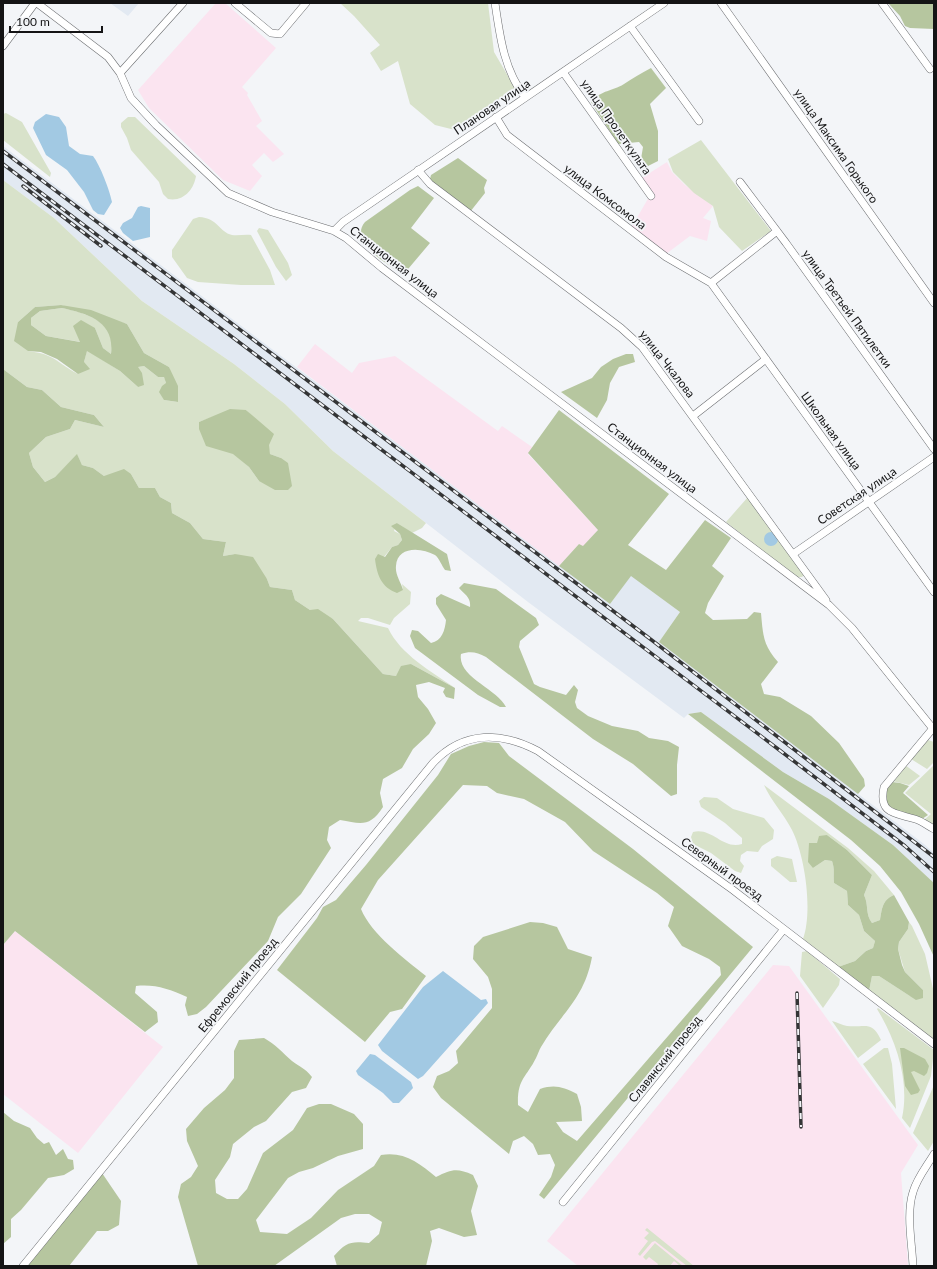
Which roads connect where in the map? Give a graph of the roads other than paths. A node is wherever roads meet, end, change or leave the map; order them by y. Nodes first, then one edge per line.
1 (36, 3) edge
2 (183, 3) edge
3 (235, 3) edge
4 (306, 3) edge
5 (495, 3) edge
6 (664, 3) edge
7 (721, 3) edge
8 (882, 3) edge
9 (630, 26) junction
10 (3, 46) edge
11 (930, 69) dead end
12 (563, 72) junction
13 (120, 73) junction
14 (525, 97) junction
15 (496, 117) junction
16 (699, 121) dead end
17 (418, 170) junction
18 (740, 182) dead end
19 (651, 196) dead end
20 (334, 231) junction
21 (777, 231) junction
22 (711, 283) junction
23 (934, 303) edge
24 (766, 359) junction
25 (693, 416) junction
26 (934, 449) edge
27 (934, 457) edge
28 (869, 502) junction
29 (793, 554) junction
30 (810, 578) junction
31 (801, 585) junction
32 (934, 592) edge
33 (829, 605) junction
34 (933, 729) edge
35 (484, 737) joint
36 (934, 829) edge
37 (784, 929) junction
38 (934, 1044) edge
39 (934, 1154) edge
40 (563, 1202) dead end
41 (23, 1266) edge
42 (913, 1266) edge

1 - 10 street
1 - 13 street, Станционная улица
2 - 13 street
3 - 4 street
5 - 14 street
6 - 9 street, Плановая улица
7 - 23 street, улица Максима Горького
8 - 11 street
9 - 12 street, Плановая улица
9 - 16 street
12 - 14 street, Плановая улица
12 - 19 street, улица Пролеткульта
13 - 20 street, Станционная улица
14 - 15 street, Плановая улица
15 - 17 street, Плановая улица
15 - 22 street, улица Комсомола
17 - 20 street, Плановая улица
17 - 25 street, улица Чкалова
18 - 21 street, улица Третьей Пятилетки
20 - 31 street, Станционная улица
21 - 22 street
21 - 26 street, улица Третьей Пятилетки
22 - 24 street, Школьная улица
24 - 25 street
24 - 28 street, Школьная улица
25 - 29 street, улица Чкалова
27 - 28 street, Советская улица
28 - 29 street, Советская улица
28 - 32 street, Школьная улица
29 - 30 street, улица Чкалова
30 - 31 street
30 - 33 street, улица Чкалова
31 - 33 street, Станционная улица
33 - 34 street, Станционная улица
34 - 36 street
35 - 37 street, Северный проезд
35 - 41 street, Ефремовский проезд
37 - 38 street, Северный проезд
37 - 40 street, Славянский проезд
39 - 42 street

